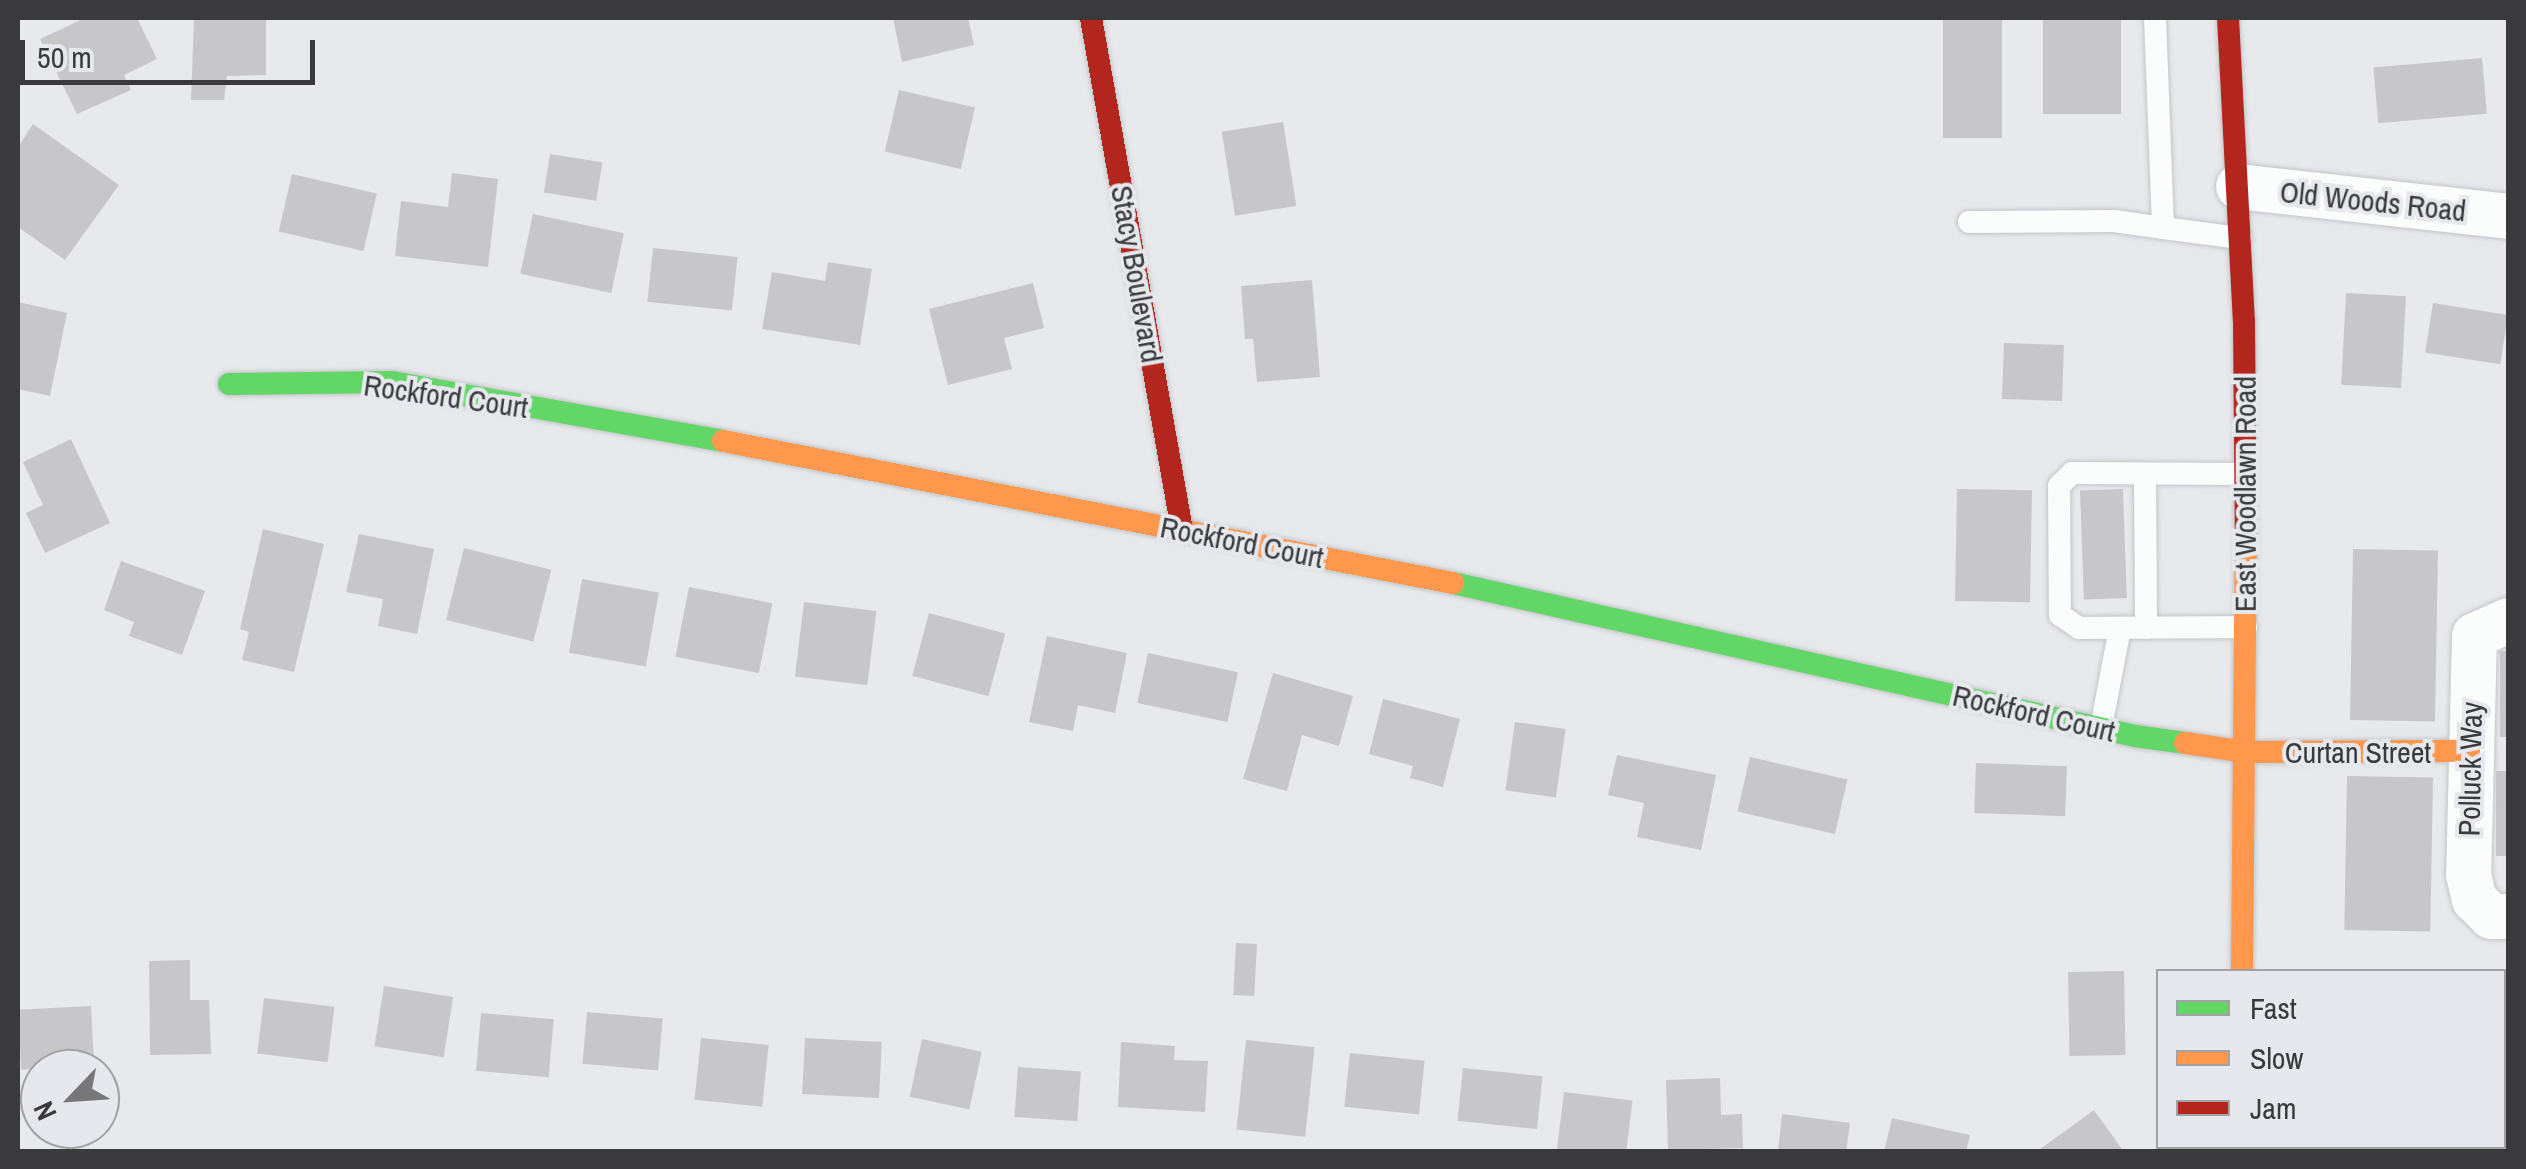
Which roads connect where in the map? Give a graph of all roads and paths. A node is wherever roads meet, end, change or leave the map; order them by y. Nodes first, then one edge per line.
1 (1091, 18) edge
2 (2155, 18) edge
3 (2228, 18) edge
4 (2238, 186) junction
5 (2508, 216) edge
6 (1969, 222) dead end
7 (2162, 228) junction
8 (2240, 238) junction
9 (229, 384) dead end
10 (2146, 474) junction
11 (2246, 474) junction
12 (1182, 530) junction
13 (2508, 620) edge
14 (2246, 627) junction
15 (2120, 628) junction
16 (2146, 628) junction
17 (2100, 728) junction
18 (2469, 751) junction
19 (2247, 752) junction
20 (2508, 916) edge
21 (2242, 969) edge

1 - 12 street, Stacy Boulevard
2 - 7 lane
3 - 4 street, East Woodlawn Road
4 - 5 street, Old Woods Road
4 - 8 street, East Woodlawn Road
6 - 7 lane
7 - 8 lane
8 - 11 street, East Woodlawn Road
9 - 12 street, Rockford Court
10 - 11 lane
10 - 15 lane
10 - 16 lane
11 - 14 street, East Woodlawn Road
12 - 17 street, Rockford Court
13 - 18 street, Polluck Way
14 - 16 lane
14 - 19 street, East Woodlawn Road
15 - 16 lane
15 - 17 lane
17 - 19 street, Rockford Court
18 - 19 street, Curtan Street
18 - 20 street, Polluck Way
19 - 21 street, East Woodlawn Road

